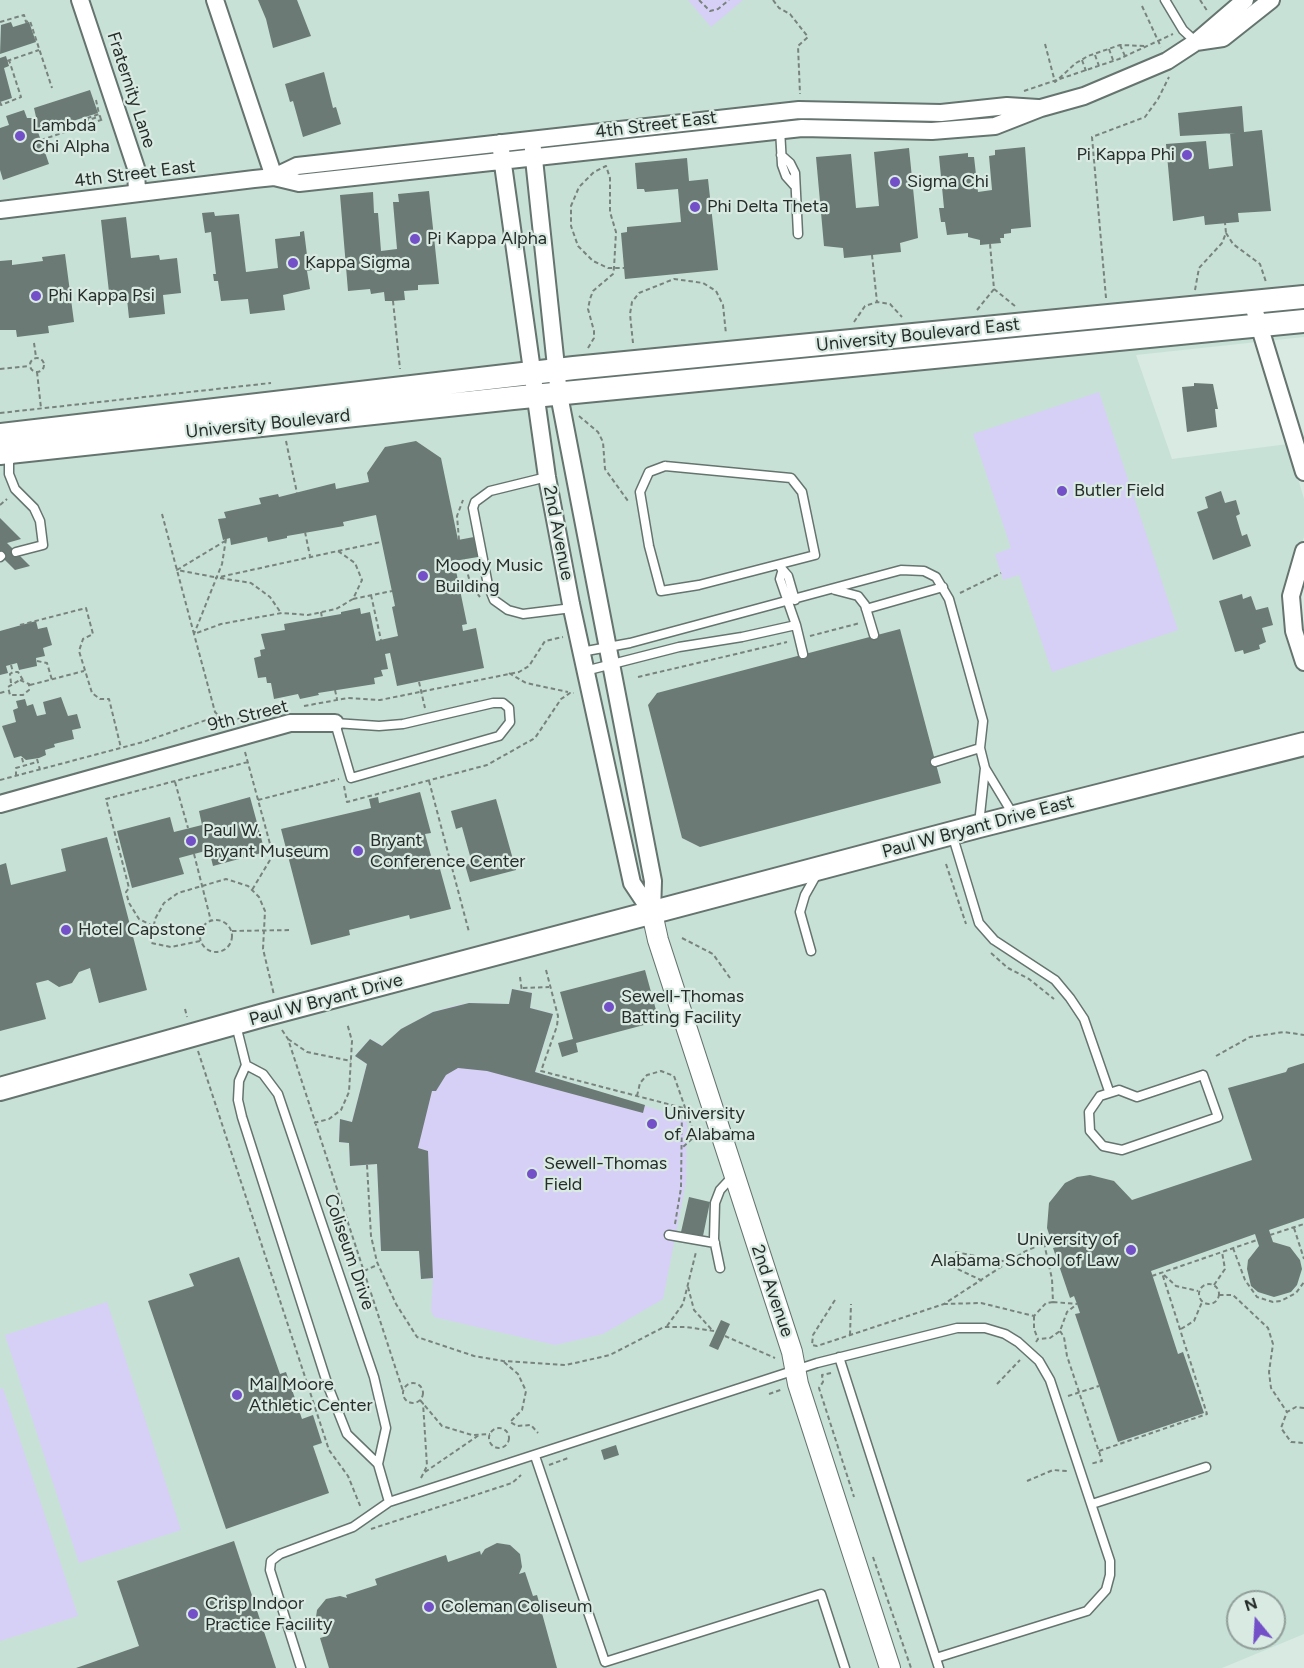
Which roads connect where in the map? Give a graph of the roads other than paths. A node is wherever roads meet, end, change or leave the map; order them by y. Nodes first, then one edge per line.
1 (80, 0) edge
2 (215, 0) edge
3 (1165, 0) edge
4 (1245, 0) edge
5 (1271, 0) edge
6 (1196, 42) junction
7 (1041, 108) junction
8 (779, 112) junction
9 (780, 131) junction
10 (532, 140) junction
11 (500, 143) junction
12 (534, 159) junction
13 (502, 162) junction
14 (274, 177) junction
15 (137, 194) junction
16 (0, 210) edge
17 (798, 234) dead end
18 (1304, 297) edge
19 (1252, 302) junction
20 (1304, 321) edge
21 (1259, 326) junction
22 (555, 370) junction
23 (531, 373) junction
24 (559, 394) junction
25 (535, 396) junction
26 (0, 435) edge
27 (10, 452) edge
28 (1301, 452) edge
29 (1304, 472) edge
30 (547, 477) junction
31 (1304, 551) edge
32 (16, 552) dead end
33 (781, 569) junction
34 (943, 587) junction
35 (832, 590) junction
36 (790, 601) junction
37 (572, 608) junction
38 (866, 609) junction
39 (796, 625) junction
40 (874, 635) dead end
41 (608, 647) junction
42 (581, 652) junction
43 (803, 654) dead end
44 (1304, 662) edge
45 (611, 666) junction
46 (585, 671) junction
47 (335, 723) junction
48 (1304, 744) edge
49 (980, 748) junction
50 (935, 762) dead end
51 (985, 768) junction
52 (0, 804) edge
53 (1015, 817) junction
54 (979, 826) junction
55 (952, 833) junction
56 (820, 868) junction
57 (652, 913) junction
58 (811, 951) dead end
59 (236, 1024) junction
60 (246, 1065) junction
61 (0, 1089) edge
62 (1110, 1091) junction
63 (733, 1176) junction
64 (671, 1236) road end
65 (715, 1243) junction
66 (720, 1268) dead end
67 (839, 1357) junction
68 (795, 1371) junction
69 (535, 1456) junction
70 (378, 1464) junction
71 (1206, 1467) dead end
72 (389, 1502) junction
73 (1092, 1504) junction
74 (936, 1658) junction
75 (302, 1668) edge
76 (845, 1668) edge
77 (890, 1668) edge
78 (939, 1668) edge

1 - 15 street, Fraternity Lane
2 - 14 street
3 - 6 lane
4 - 6 street, 4th Street East
5 - 6 street, 4th Street East
6 - 7 street, 4th Street East
7 - 8 street, 4th Street East
7 - 9 street, 4th Street East
8 - 9 lane
8 - 10 street, 4th Street East
9 - 12 street, 4th Street East
9 - 17 lane
10 - 11 street, 4th Street East
10 - 12 street, 2nd Avenue
11 - 13 street, 2nd Avenue
11 - 14 street, 4th Street East
12 - 13 street, 4th Street East
12 - 22 street, 2nd Avenue
13 - 14 street, 4th Street East
13 - 23 street, 2nd Avenue
14 - 15 street, 4th Street East
15 - 16 street, 4th Street East
18 - 19 main road, University Boulevard East
19 - 21 street
19 - 22 main road, University Boulevard East
20 - 21 main road, University Boulevard East
21 - 24 main road, University Boulevard East
21 - 28 street
22 - 23 main road, University Boulevard East
22 - 24 street, 2nd Avenue
23 - 25 street, 2nd Avenue
23 - 26 main road, University Boulevard
24 - 25 main road, University Boulevard East
24 - 41 street, 2nd Avenue
25 - 27 main road, University Boulevard
25 - 30 street, 2nd Avenue
27 - 32 lane
28 - 29 street
30 - 37 street, 2nd Avenue
30 - 37 lane
31 - 44 street
33 - 33 lane
33 - 36 lane
34 - 35 lane
34 - 38 lane
34 - 49 lane
35 - 36 lane
35 - 38 lane
36 - 39 lane
36 - 41 lane
37 - 42 street, 2nd Avenue
38 - 40 lane
39 - 43 lane
39 - 45 lane
41 - 42 lane
41 - 45 street, 2nd Avenue
42 - 46 street, 2nd Avenue
45 - 46 lane
45 - 57 street, 2nd Avenue
46 - 57 street, 2nd Avenue
47 - 47 lane, 9th Street
47 - 52 street, 9th Street
48 - 53 main road, Paul W Bryant Drive East
49 - 50 lane
49 - 51 lane
51 - 53 lane
51 - 54 lane
53 - 54 main road, Paul W Bryant Drive East
54 - 55 main road, Paul W Bryant Drive East
55 - 56 main road, Paul W Bryant Drive East
55 - 62 lane
56 - 57 main road, Paul W Bryant Drive East
56 - 58 lane
57 - 59 main road, Paul W Bryant Drive
57 - 63 street, 2nd Avenue
59 - 60 lane, Coliseum Drive
59 - 61 main road, Paul W Bryant Drive
60 - 70 lane, Coliseum Drive
60 - 70 lane, Coliseum Drive
62 - 62 lane
63 - 65 lane
63 - 68 street, 2nd Avenue
64 - 65 lane
65 - 66 lane
67 - 68 lane
67 - 73 lane
67 - 74 lane
68 - 69 lane
68 - 77 street, 2nd Avenue
69 - 72 lane
69 - 76 lane
70 - 72 lane, Coliseum Drive
71 - 73 lane
72 - 75 lane
73 - 74 lane
74 - 78 lane

